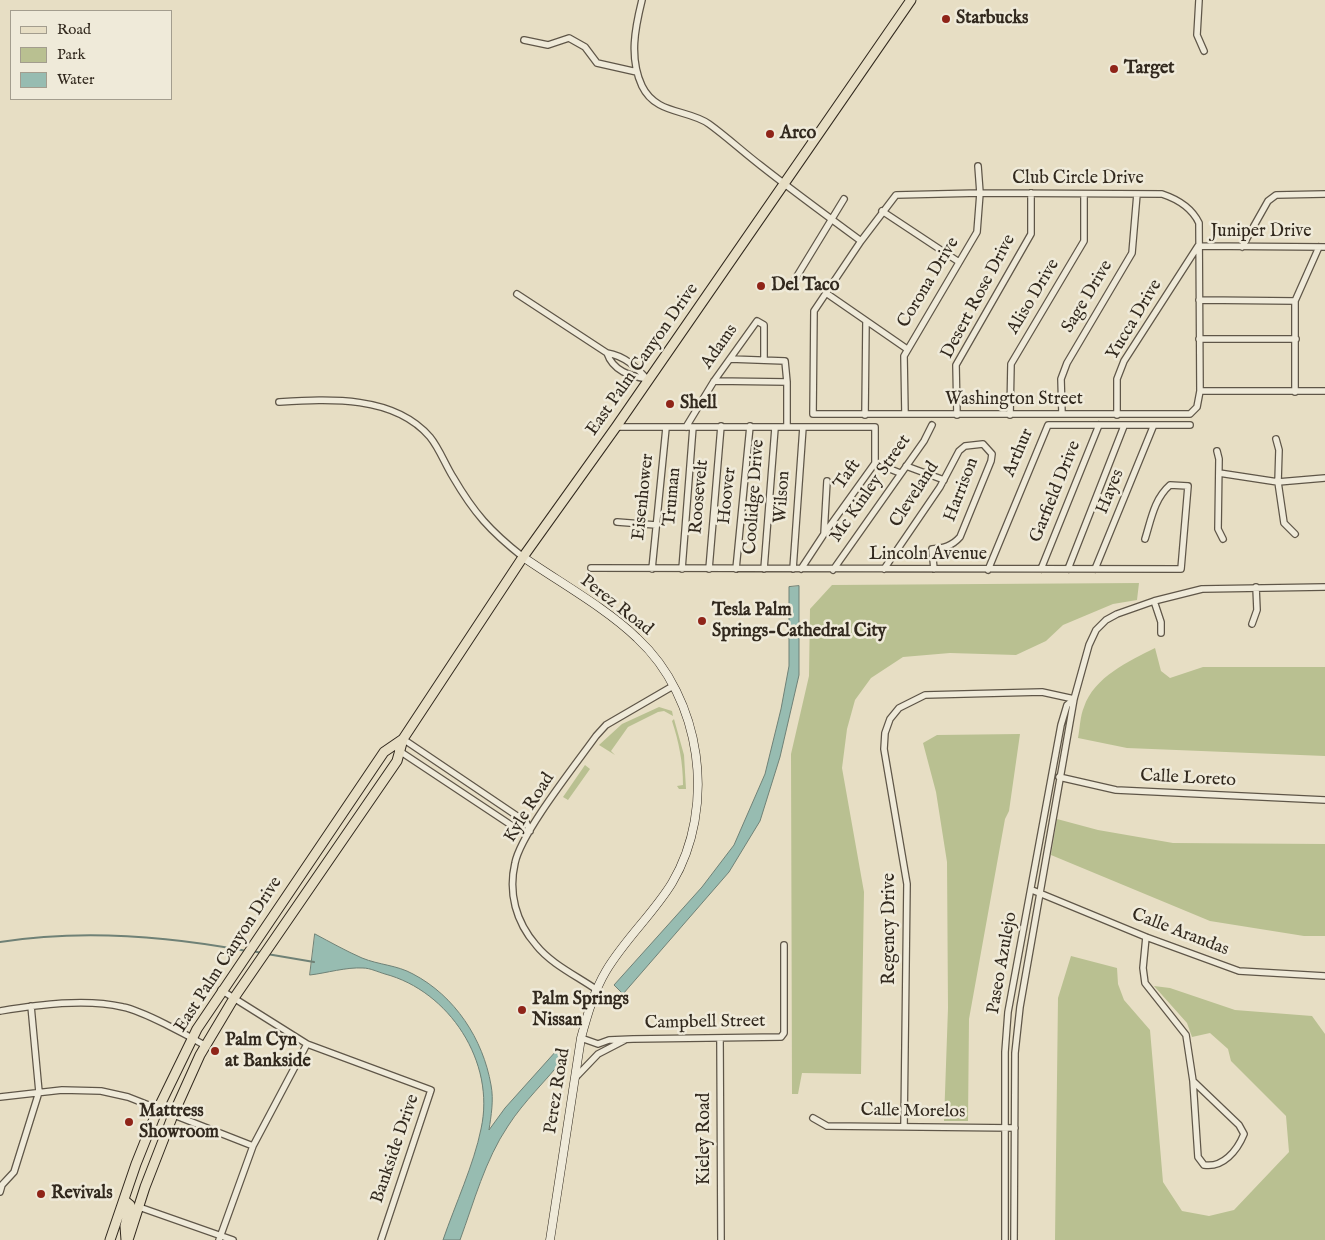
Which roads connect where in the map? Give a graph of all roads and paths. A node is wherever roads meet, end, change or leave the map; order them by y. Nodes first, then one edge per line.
1 (642, 0) edge
2 (911, 0) edge
3 (1200, 0) edge
4 (524, 40) dead end
5 (1204, 51) dead end
6 (637, 72) junction
7 (978, 166) dead end
8 (784, 184) junction
9 (980, 193) junction
10 (1031, 193) junction
11 (1084, 194) junction
12 (1137, 194) junction
13 (1325, 194) edge
14 (844, 199) dead end
15 (882, 211) junction
16 (831, 219) junction
17 (861, 241) junction
18 (1198, 246) junction
19 (1242, 247) junction
20 (1322, 247) edge
21 (959, 262) junction
22 (794, 281) dead end
23 (826, 293) junction
24 (517, 294) dead end
25 (1199, 300) junction
26 (1295, 301) junction
27 (866, 322) junction
28 (1199, 339) junction
29 (1296, 339) junction
30 (907, 349) junction
31 (608, 353) junction
32 (730, 359) junction
33 (764, 360) junction
34 (648, 380) junction
35 (714, 381) junction
36 (787, 382) junction
37 (1200, 391) junction
38 (1325, 391) edge
39 (1295, 392) junction
40 (279, 402) dead end
41 (813, 414) joint
42 (904, 414) junction
43 (1062, 414) junction
44 (1117, 414) junction
45 (865, 415) junction
46 (957, 415) junction
47 (1010, 415) junction
48 (932, 425) dead end
49 (1099, 425) junction
50 (1190, 425) dead end
51 (721, 426) junction
52 (750, 426) junction
53 (1124, 426) junction
54 (616, 427) junction
55 (686, 427) junction
56 (693, 427) junction
57 (787, 427) junction
58 (802, 427) junction
59 (1154, 427) junction
60 (666, 428) junction
61 (776, 428) junction
62 (1276, 439) dead end
63 (975, 444) joint
64 (1217, 451) dead end
65 (875, 463) junction
66 (906, 466) junction
67 (900, 473) junction
68 (1219, 473) junction
69 (1325, 478) edge
70 (944, 480) junction
71 (827, 481) dead end
72 (1278, 482) junction
73 (617, 522) dead end
74 (656, 525) junction
75 (824, 534) junction
76 (1294, 534) dead end
77 (1145, 539) dead end
78 (1223, 539) dead end
79 (523, 556) junction
80 (591, 568) dead end
81 (652, 569) junction
82 (682, 569) junction
83 (709, 569) junction
84 (736, 569) junction
85 (764, 569) junction
86 (793, 569) junction
87 (801, 569) junction
88 (884, 569) junction
89 (934, 569) junction
90 (1041, 569) junction
91 (1068, 569) junction
92 (1096, 569) junction
93 (833, 570) junction
94 (988, 570) junction
95 (1256, 587) junction
96 (1325, 587) edge
97 (1154, 601) junction
98 (1252, 624) dead end
99 (1161, 633) dead end
100 (673, 686) junction
101 (1074, 698) junction
102 (403, 739) junction
103 (392, 746) junction
104 (400, 751) junction
105 (1052, 776) junction
106 (1060, 778) junction
107 (1325, 800) edge
108 (530, 831) junction
109 (1032, 890) junction
110 (1040, 893) junction
111 (1146, 937) junction
112 (784, 945) dead end
113 (1325, 976) edge
114 (221, 990) junction
115 (597, 990) junction
116 (234, 998) junction
117 (31, 1006) junction
118 (0, 1011) edge
119 (192, 1038) junction
120 (581, 1038) junction
121 (627, 1039) junction
122 (720, 1039) junction
123 (307, 1044) junction
124 (206, 1046) junction
125 (575, 1078) junction
126 (1194, 1082) junction
127 (39, 1092) junction
128 (0, 1097) edge
129 (158, 1109) junction
130 (173, 1115) junction
131 (813, 1118) dead end
132 (904, 1127) junction
133 (1006, 1128) junction
134 (1015, 1128) junction
135 (253, 1146) junction
136 (0, 1192) edge
137 (124, 1200) junction
138 (139, 1208) junction
139 (220, 1238) edge
140 (110, 1240) edge
141 (127, 1240) edge
142 (233, 1240) edge
143 (380, 1240) edge
144 (550, 1240) edge
145 (720, 1240) edge
146 (1005, 1240) edge
147 (1014, 1240) edge

1 - 6 street
2 - 8 main road, East Palm Canyon Drive
3 - 5 street
4 - 6 street
6 - 8 street
7 - 9 street, Corona Drive
8 - 16 street
8 - 34 main road, East Palm Canyon Drive
9 - 10 street, Club Circle Drive
9 - 15 street, Club Circle Drive
9 - 21 street, Corona Drive
10 - 11 street, Club Circle Drive
10 - 46 street, Desert Rose Drive
11 - 12 street, Club Circle Drive
11 - 47 street, Aliso Drive
12 - 18 street, Club Circle Drive
12 - 43 street, Sage Drive
13 - 19 street
14 - 16 street
15 - 17 street, Club Circle Drive
15 - 21 street
16 - 17 street
16 - 22 street
17 - 23 street, Club Circle Drive
18 - 19 street, Juniper Drive
18 - 25 street, Club Circle Drive
18 - 44 street, Yucca Drive
19 - 20 street, Juniper Drive
20 - 26 street
21 - 30 street, Corona Drive
23 - 27 street
23 - 41 street, Club Circle Drive
24 - 31 street
25 - 26 street
25 - 28 street, Club Circle Drive
26 - 29 street
27 - 30 street
27 - 45 street
28 - 29 street
28 - 37 street, Club Circle Drive
29 - 39 street
30 - 42 street, Corona Drive
31 - 34 street
31 - 34 street
32 - 33 street
32 - 33 street, Adams
32 - 35 street, Adams
33 - 36 street
34 - 54 main road, East Palm Canyon Drive
35 - 36 street
35 - 55 street, Adams
36 - 57 street
37 - 39 street
37 - 44 street, Washington Street
38 - 39 street
40 - 79 street, Perez Road
41 - 45 street, Washington Street
42 - 45 street, Washington Street
42 - 46 street, Washington Street
43 - 44 street, Washington Street
43 - 47 street, Washington Street
46 - 47 street, Washington Street
48 - 66 street, Mc Kinley Street
49 - 53 street, Arthur
49 - 90 street, Garfield Drive
49 - 94 street, Arthur
50 - 59 street, Arthur
51 - 52 street
51 - 56 street
51 - 83 street, Roosevelt
52 - 61 street
52 - 84 street, Hoover
53 - 59 street, Arthur
53 - 91 street
54 - 60 street
54 - 79 main road, East Palm Canyon Drive
55 - 56 street
55 - 60 street
56 - 82 street, Truman
57 - 58 street
57 - 61 street
58 - 65 street, Taft
58 - 86 street, Wilson
59 - 92 street, Hayes
60 - 74 street, Eisenhower
61 - 85 street, Coolidge Drive
62 - 72 street
63 - 70 street, Cleveland
63 - 89 street, Harrison
64 - 68 street
65 - 67 street
65 - 75 street, Taft
66 - 67 street, Mc Kinley Street
66 - 70 street
67 - 93 street, Mc Kinley Street
68 - 72 street
68 - 78 street
69 - 72 street
70 - 88 street, Cleveland
71 - 75 street
72 - 76 street
73 - 74 street
74 - 81 street, Eisenhower
75 - 87 street, Taft
77 - 92 street, Lincoln Avenue
79 - 100 main road, Perez Road
79 - 102 main road, East Palm Canyon Drive
80 - 81 street, Lincoln Avenue
81 - 82 street, Lincoln Avenue
82 - 83 street, Lincoln Avenue
83 - 84 street, Lincoln Avenue
84 - 85 street, Lincoln Avenue
85 - 86 street, Lincoln Avenue
86 - 87 street, Lincoln Avenue
87 - 93 street, Lincoln Avenue
88 - 89 street, Lincoln Avenue
88 - 93 street, Lincoln Avenue
89 - 94 street, Lincoln Avenue
90 - 91 street, Lincoln Avenue
90 - 94 street, Lincoln Avenue
91 - 92 street, Lincoln Avenue
95 - 96 street, Paseo Azulejo
95 - 97 street, Paseo Azulejo
95 - 98 street
97 - 99 street
97 - 101 street, Paseo Azulejo
100 - 108 street, Kyle Road
100 - 115 main road, Perez Road
101 - 105 street, Paseo Azulejo
101 - 106 street, Paseo Azulejo
101 - 132 street, Regency Drive
102 - 103 main road, East Palm Canyon Drive
102 - 104 main road, East Palm Canyon Drive
102 - 108 street
103 - 104 street
103 - 114 main road, East Palm Canyon Drive
104 - 108 street
104 - 116 main road, East Palm Canyon Drive
105 - 106 street, Calle Loreto
105 - 109 street, Paseo Azulejo
106 - 107 street, Calle Loreto
106 - 110 street, Paseo Azulejo
108 - 115 street, Kyle Road
109 - 110 street, Calle Arandas
109 - 133 street, Paseo Azulejo
110 - 111 street, Calle Arandas
110 - 134 street, Paseo Azulejo
111 - 113 street, Calle Arandas
111 - 126 street
112 - 122 street, Campbell Street
114 - 116 street, Bankside Drive
114 - 119 main road, East Palm Canyon Drive
115 - 120 main road, Perez Road
116 - 123 street, Bankside Drive
116 - 124 main road, East Palm Canyon Drive
117 - 118 street
117 - 119 street
117 - 127 street
119 - 124 street
119 - 129 main road, East Palm Canyon Drive
120 - 121 street, Campbell Street
120 - 125 main road, Perez Road
121 - 122 street, Campbell Street
121 - 125 street, Campbell Street
122 - 145 street, Kieley Road
123 - 135 street
123 - 143 street, Bankside Drive
124 - 130 main road, East Palm Canyon Drive
125 - 144 main road, Perez Road
126 - 126 street
127 - 128 street
127 - 129 street
127 - 136 street
129 - 130 street
129 - 137 main road, East Palm Canyon Drive
130 - 135 street
130 - 138 main road, East Palm Canyon Drive
131 - 132 street, Calle Morelos
132 - 133 street, Calle Morelos
133 - 134 street, Calle Morelos
133 - 146 street, Paseo Azulejo
134 - 147 street, Paseo Azulejo
135 - 139 street
137 - 140 main road, East Palm Canyon Drive
137 - 141 main road
138 - 139 street
138 - 141 main road, East Palm Canyon Drive
139 - 142 street

